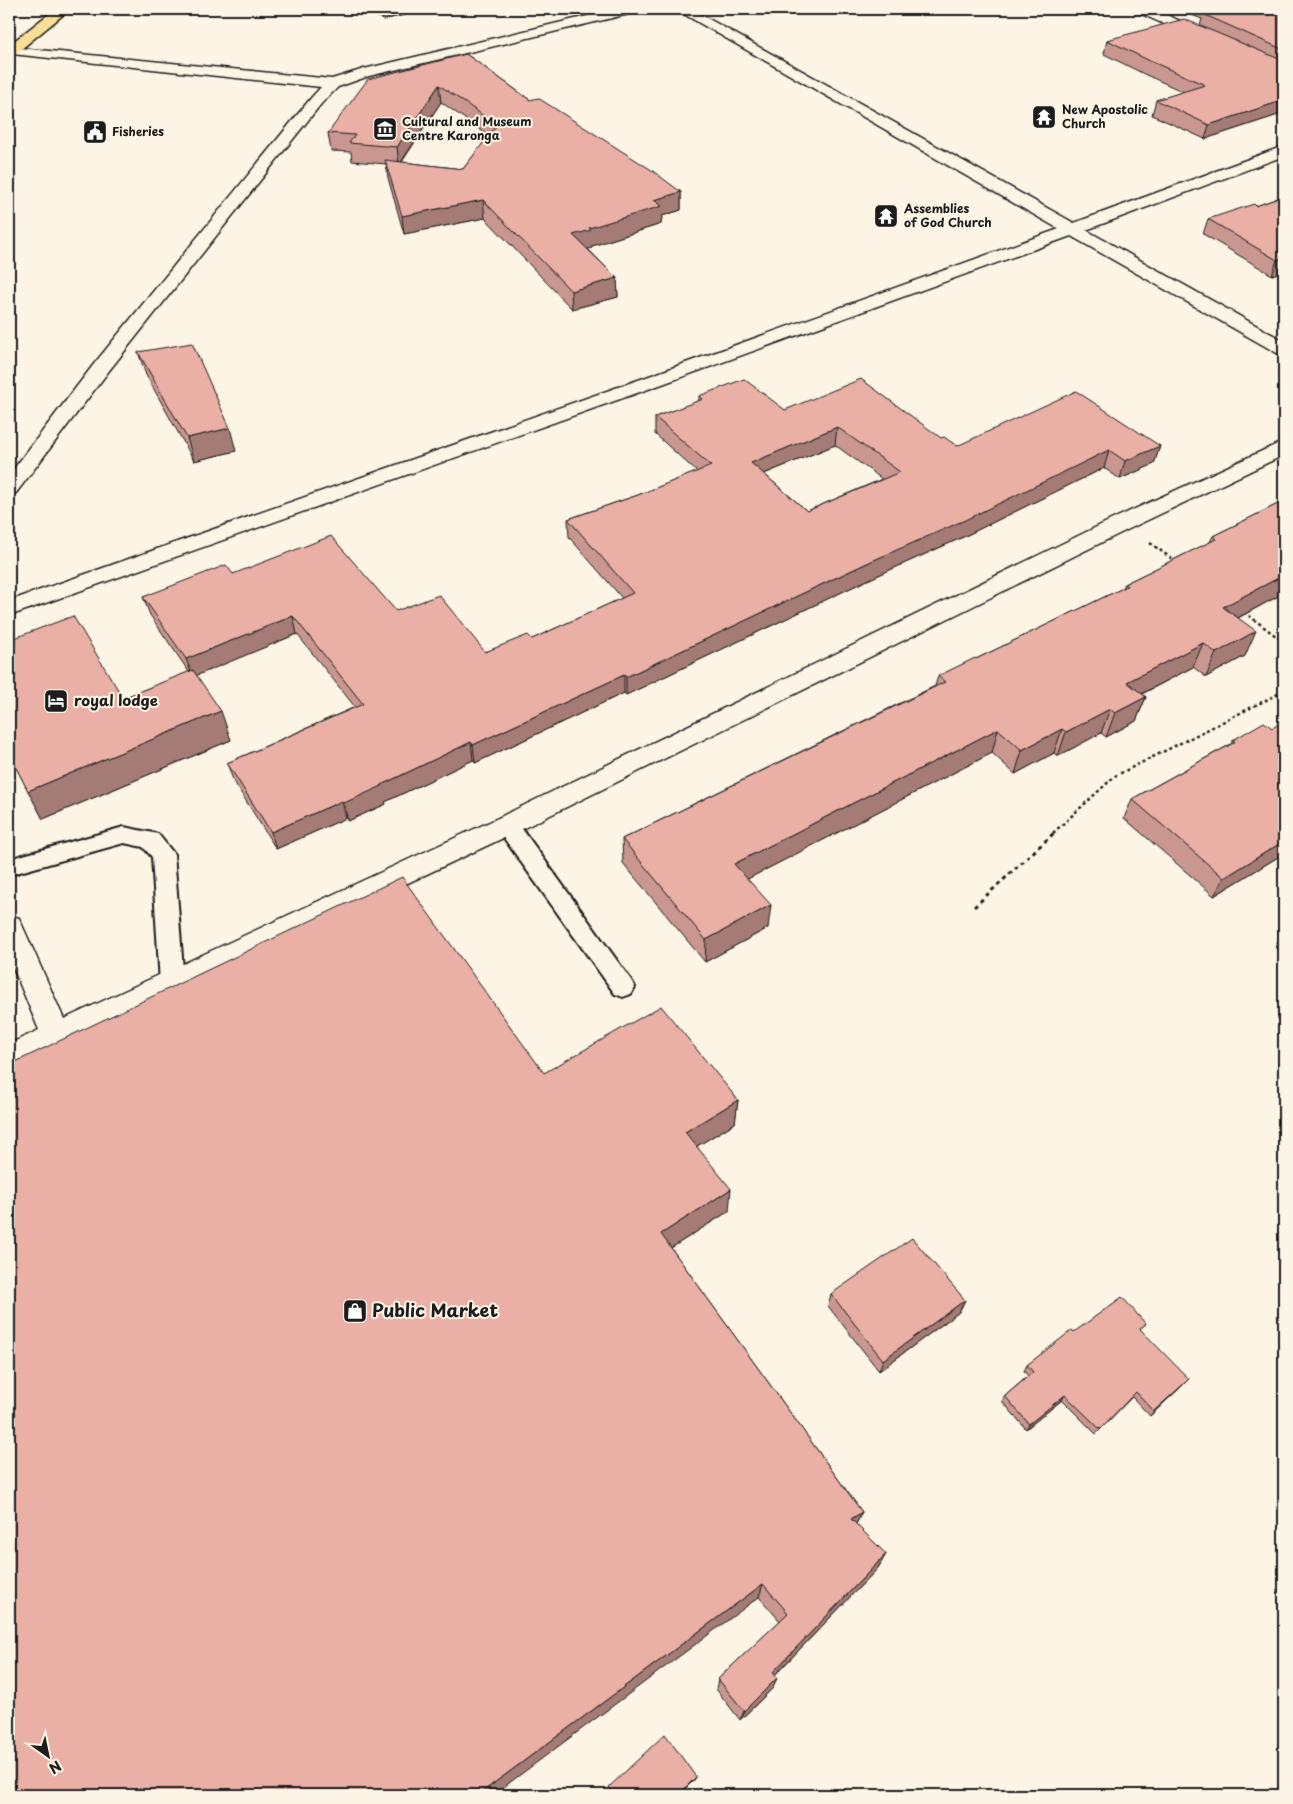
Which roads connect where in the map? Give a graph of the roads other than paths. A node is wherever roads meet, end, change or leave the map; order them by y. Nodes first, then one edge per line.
1 (63, 9) edge
2 (633, 9) edge
3 (682, 9) edge
4 (1142, 9) edge
5 (1221, 45) edge
6 (10, 51) edge
7 (333, 84) junction
8 (1284, 151) edge
9 (1075, 230) junction
10 (1284, 349) edge
11 (1284, 447) edge
12 (9, 489) edge
13 (9, 609) edge
14 (507, 825) junction
15 (9, 867) edge
16 (9, 926) edge
17 (172, 983) junction
18 (623, 987) dead end
19 (56, 1035) junction
20 (9, 1058) edge

1 - 6 highway
2 - 7 street
3 - 9 street
4 - 5 street
6 - 7 street
7 - 12 street
8 - 9 street
9 - 10 street
9 - 13 street
11 - 14 street
14 - 17 street
14 - 18 lane
15 - 17 lane
16 - 19 street
17 - 19 street
19 - 20 street

